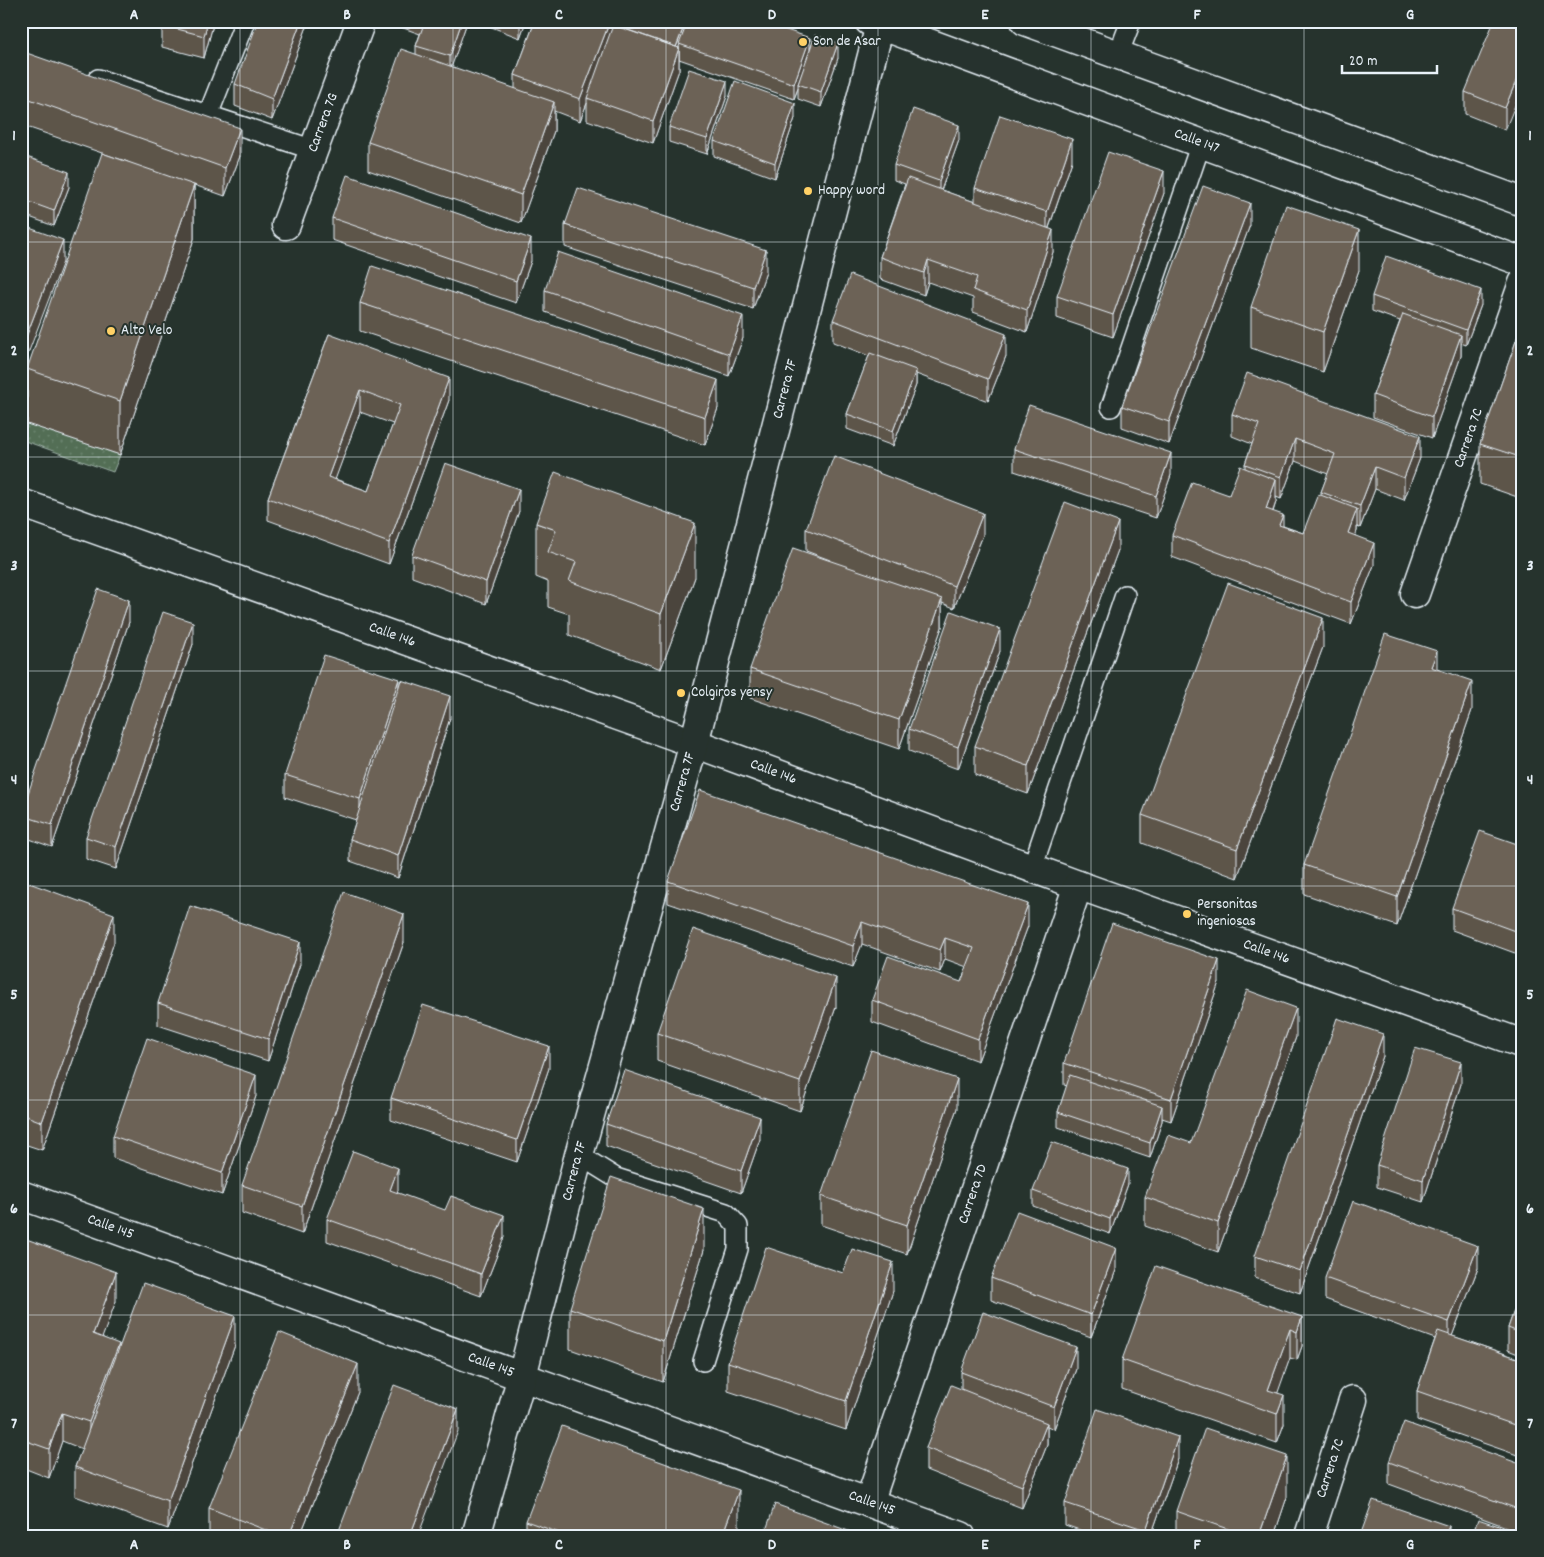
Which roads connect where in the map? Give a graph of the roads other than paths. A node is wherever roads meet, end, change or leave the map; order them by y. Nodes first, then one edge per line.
1 (245, 21) edge
2 (361, 21) edge
3 (1025, 21) edge
4 (1131, 21) edge
5 (874, 23) edge
6 (1118, 55) junction
7 (77, 72) edge
8 (208, 115) junction
9 (1201, 143) junction
10 (314, 150) junction
11 (1523, 202) edge
12 (286, 225) dead end
13 (1523, 262) edge
14 (1523, 283) edge
15 (1112, 407) dead end
16 (21, 503) edge
17 (1125, 594) dead end
18 (1415, 594) dead end
19 (694, 743) junction
20 (1032, 868) junction
21 (1078, 886) junction
22 (1523, 1044) edge
23 (579, 1155) junction
24 (21, 1195) edge
25 (703, 1361) dead end
26 (522, 1376) junction
27 (1353, 1400) dead end
28 (870, 1503) junction
29 (476, 1536) edge
30 (961, 1536) edge
31 (1309, 1536) edge

1 - 8 lane
2 - 10 street, Carrera 7G
3 - 6 street
4 - 6 lane
5 - 9 street, Calle 147
5 - 19 street, Carrera 7F
6 - 11 street
7 - 8 lane
8 - 10 lane
9 - 13 street, Calle 147
9 - 15 lane
10 - 12 street, Carrera 7G
14 - 18 street, Carrera 7C
16 - 19 street, Calle 146
17 - 20 lane
19 - 20 street, Calle 146
19 - 23 street, Carrera 7F
20 - 21 street, Calle 146
21 - 22 street, Calle 146
21 - 28 street, Carrera 7D
23 - 25 lane
23 - 26 street, Carrera 7F
24 - 26 street, Calle 145
26 - 28 street, Calle 145
26 - 29 street, Carrera 7F
27 - 31 street, Carrera 7C
28 - 30 street, Calle 145

